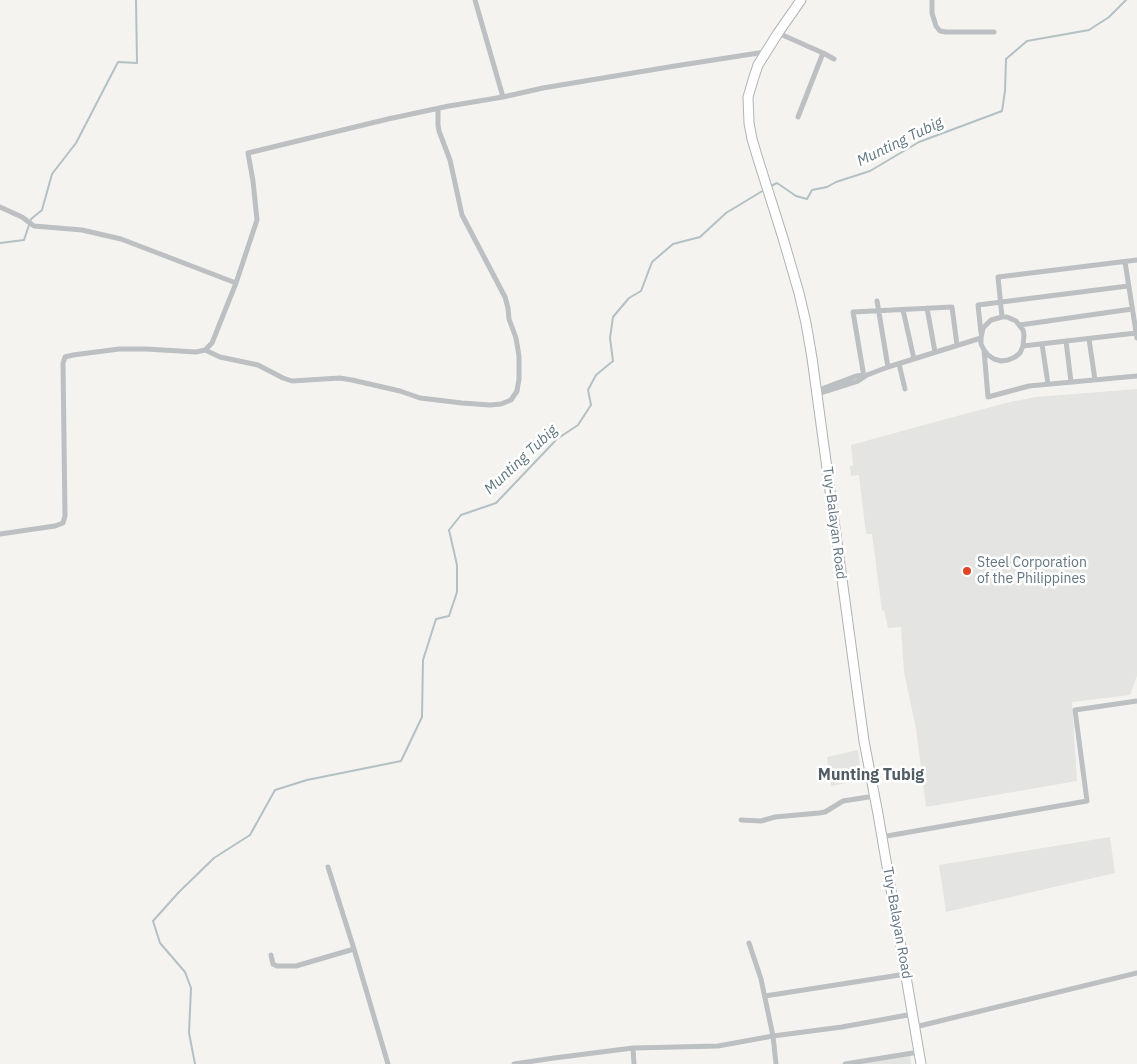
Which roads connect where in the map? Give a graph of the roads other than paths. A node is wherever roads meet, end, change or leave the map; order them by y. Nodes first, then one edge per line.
1 (475, 0) edge
2 (801, 0) edge
3 (932, 0) edge
4 (994, 32) dead end
5 (778, 33) junction
6 (766, 52) junction
7 (823, 53) junction
8 (834, 59) dead end
9 (503, 97) junction
10 (438, 108) junction
11 (798, 118) dead end
12 (0, 207) edge
13 (1137, 260) edge
14 (1125, 262) junction
15 (236, 283) junction
16 (1128, 286) junction
17 (877, 301) dead end
18 (1001, 302) junction
19 (928, 308) junction
20 (1132, 309) junction
21 (878, 310) junction
22 (903, 310) junction
23 (1002, 317) junction
24 (1020, 325) junction
25 (1136, 333) edge
26 (981, 335) junction
27 (1137, 338) edge
28 (1089, 339) junction
29 (1066, 341) junction
30 (1042, 344) junction
31 (957, 345) junction
32 (1023, 346) junction
33 (205, 350) junction
34 (984, 350) junction
35 (935, 352) junction
36 (914, 359) junction
37 (899, 364) junction
38 (888, 367) junction
39 (865, 376) junction
40 (1137, 376) edge
41 (1095, 380) junction
42 (1071, 382) junction
43 (1048, 384) junction
44 (905, 389) dead end
45 (817, 392) junction
46 (0, 534) edge
47 (1137, 701) edge
48 (875, 796) junction
49 (741, 820) dead end
50 (881, 837) junction
51 (328, 868) dead end
52 (749, 943) dead end
53 (354, 949) junction
54 (271, 955) dead end
55 (1137, 973) edge
56 (906, 974) junction
57 (765, 996) junction
58 (913, 1014) junction
59 (915, 1027) junction
60 (773, 1036) junction
61 (633, 1048) junction
62 (919, 1052) junction
63 (388, 1064) edge
64 (514, 1064) edge
65 (634, 1064) edge
66 (776, 1064) edge
67 (845, 1064) edge
68 (921, 1064) edge

1 - 9 street
2 - 5 main road, Tuy-Balayan Road
3 - 4 street
5 - 6 main road, Tuy-Balayan Road
5 - 7 street
6 - 9 street
6 - 45 main road, Tuy-Balayan Road
7 - 8 street
7 - 11 street
9 - 10 street
10 - 15 street
10 - 33 street
12 - 15 street
13 - 14 street
14 - 16 street
14 - 18 street
15 - 33 street
16 - 18 street
16 - 20 street
17 - 21 street
18 - 23 street
18 - 26 street
19 - 22 street
19 - 31 street
19 - 35 street
20 - 24 street
20 - 25 street
21 - 22 street
21 - 38 street
21 - 39 street
22 - 36 street
23 - 24 street
23 - 26 street
24 - 32 street
25 - 27 street
25 - 28 street
26 - 31 street
26 - 34 street
28 - 29 street
28 - 41 street
29 - 30 street
29 - 42 street
30 - 32 street
30 - 43 street
31 - 35 street
32 - 34 street
33 - 46 street
34 - 43 street
35 - 36 street
36 - 37 street
37 - 38 street
37 - 44 street
38 - 39 street
39 - 45 street
40 - 41 street
41 - 42 street
42 - 43 street
45 - 48 main road, Tuy-Balayan Road
47 - 50 street
48 - 49 street
48 - 50 main road, Tuy-Balayan Road
50 - 56 main road, Tuy-Balayan Road
51 - 53 street
52 - 57 street
53 - 54 street
53 - 63 street
55 - 59 street
56 - 57 street
56 - 58 main road, Tuy-Balayan Road
57 - 60 street
58 - 59 main road, Tuy-Balayan Road
58 - 60 street
59 - 62 main road, Tuy-Balayan Road
60 - 61 street
60 - 66 street
61 - 64 street
61 - 65 street
62 - 67 street
62 - 68 main road, Tuy-Balayan Road

